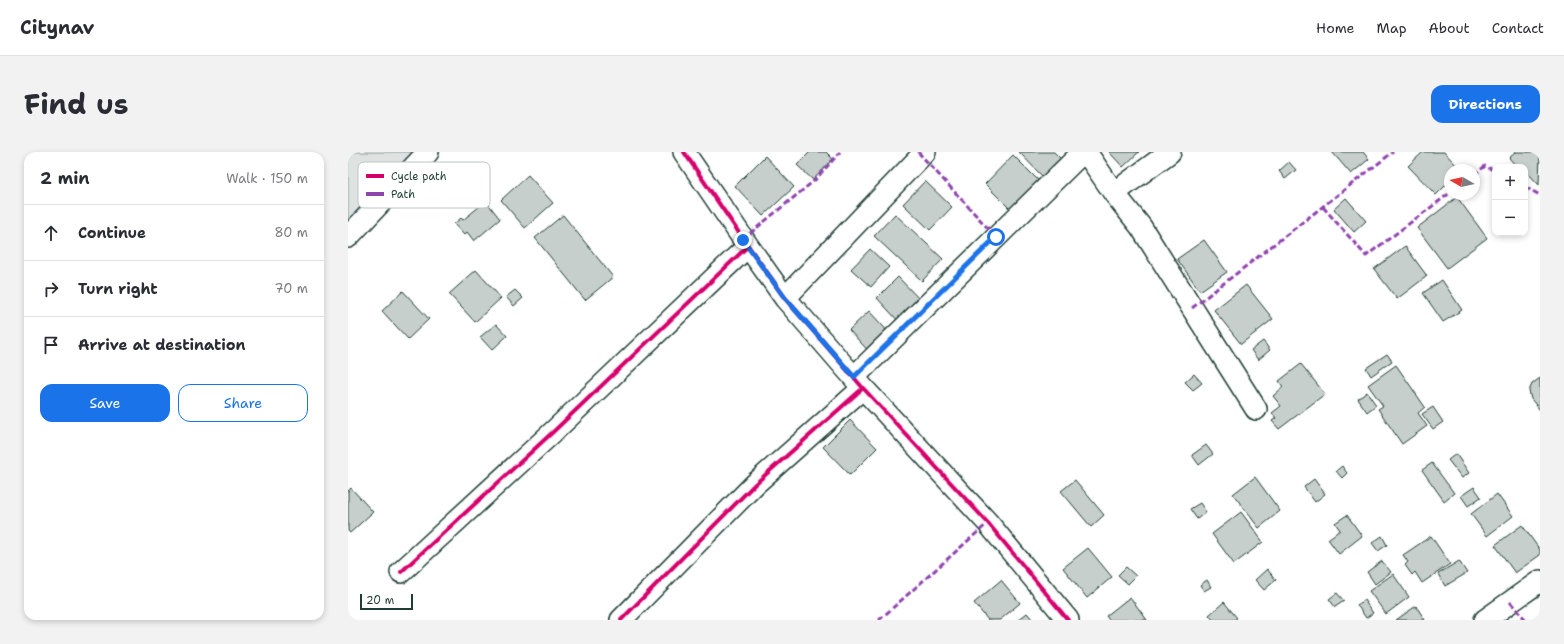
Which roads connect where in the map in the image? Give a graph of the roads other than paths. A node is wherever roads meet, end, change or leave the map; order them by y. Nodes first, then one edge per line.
1 (428, 152) edge
2 (684, 152) edge
3 (925, 152) edge
4 (1085, 152) edge
5 (1170, 152) edge
6 (419, 162) edge
7 (1114, 193) junction
8 (375, 208) edge
9 (348, 237) edge
10 (748, 246) junction
11 (785, 298) junction
12 (859, 383) junction
13 (1256, 409) dead end
14 (401, 572) dead end
15 (1540, 581) edge
16 (621, 620) edge
17 (1068, 620) edge
18 (1485, 620) edge

1 - 6 street
2 - 10 street
3 - 11 street
4 - 7 street
4 - 12 street
5 - 7 street
7 - 13 street
8 - 9 street
10 - 11 street
10 - 14 street
11 - 12 street
12 - 16 street
12 - 17 street
15 - 18 street

